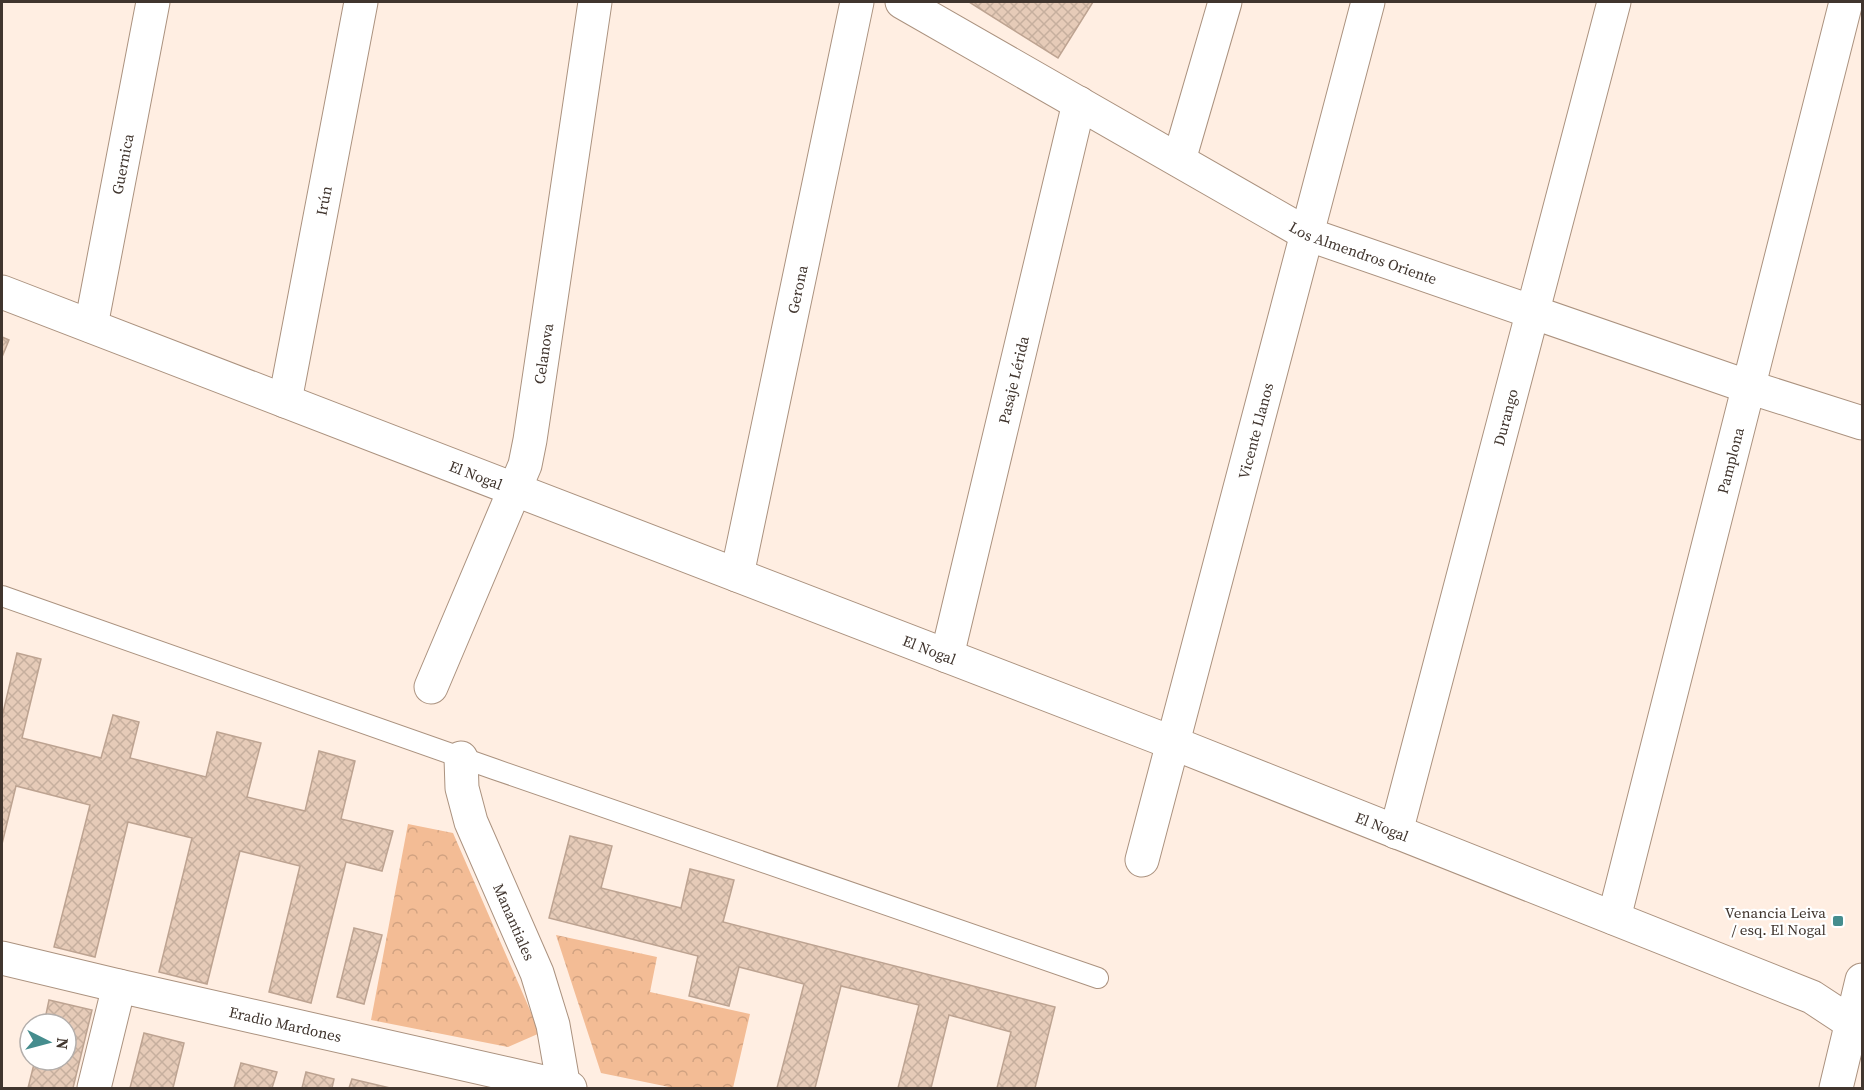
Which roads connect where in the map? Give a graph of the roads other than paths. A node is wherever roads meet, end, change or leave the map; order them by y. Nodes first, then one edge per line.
1 (153, 2) edge
2 (361, 2) edge
3 (595, 2) edge
4 (857, 2) edge
5 (902, 2) edge
6 (1225, 2) edge
7 (1368, 2) edge
8 (1614, 2) edge
9 (1846, 2) edge
10 (1079, 103) junction
11 (1179, 160) junction
12 (1307, 234) junction
13 (2, 292) edge
14 (1533, 313) junction
15 (92, 326) junction
16 (1749, 387) junction
17 (285, 401) junction
18 (1863, 423) edge
19 (516, 490) junction
20 (737, 575) junction
21 (2, 596) edge
22 (947, 656) junction
23 (430, 687) dead end
24 (1173, 743) junction
25 (461, 758) junction
26 (1396, 832) junction
27 (1142, 860) dead end
28 (1614, 918) junction
29 (2, 958) edge
30 (1098, 978) dead end
31 (1863, 980) edge
32 (119, 986) junction
33 (1857, 1026) edge
34 (566, 1088) edge
35 (94, 1089) edge
36 (1836, 1089) edge

1 - 15 street, Guernica
2 - 17 street, Irún
3 - 19 street, Celanova
4 - 20 street, Gerona
5 - 10 street, Los Almendros Oriente
6 - 11 street
7 - 12 street, Vicente Llanos
8 - 14 street, Durango
9 - 16 street, Pamplona
10 - 11 street, Los Almendros Oriente
10 - 22 street, Pasaje Lérida
11 - 12 street, Los Almendros Oriente
12 - 14 street, Los Almendros Oriente
12 - 24 street, Vicente Llanos
13 - 15 street, El Nogal
14 - 16 street, Los Almendros Oriente
14 - 26 street, Durango
15 - 17 street, El Nogal
16 - 18 street, Los Almendros Oriente
16 - 28 street, Pamplona
17 - 19 street, El Nogal
19 - 20 street, El Nogal
19 - 23 street, Celanova
20 - 22 street, El Nogal
21 - 25 lane
22 - 24 street, El Nogal
24 - 26 street, El Nogal
24 - 27 street, Vicente Llanos
25 - 30 lane
25 - 34 street, Manantiales
26 - 28 street, El Nogal
28 - 33 street, El Nogal
29 - 32 street, Eradio Mardones
31 - 33 street
32 - 34 street, Eradio Mardones
32 - 35 street
33 - 36 street

